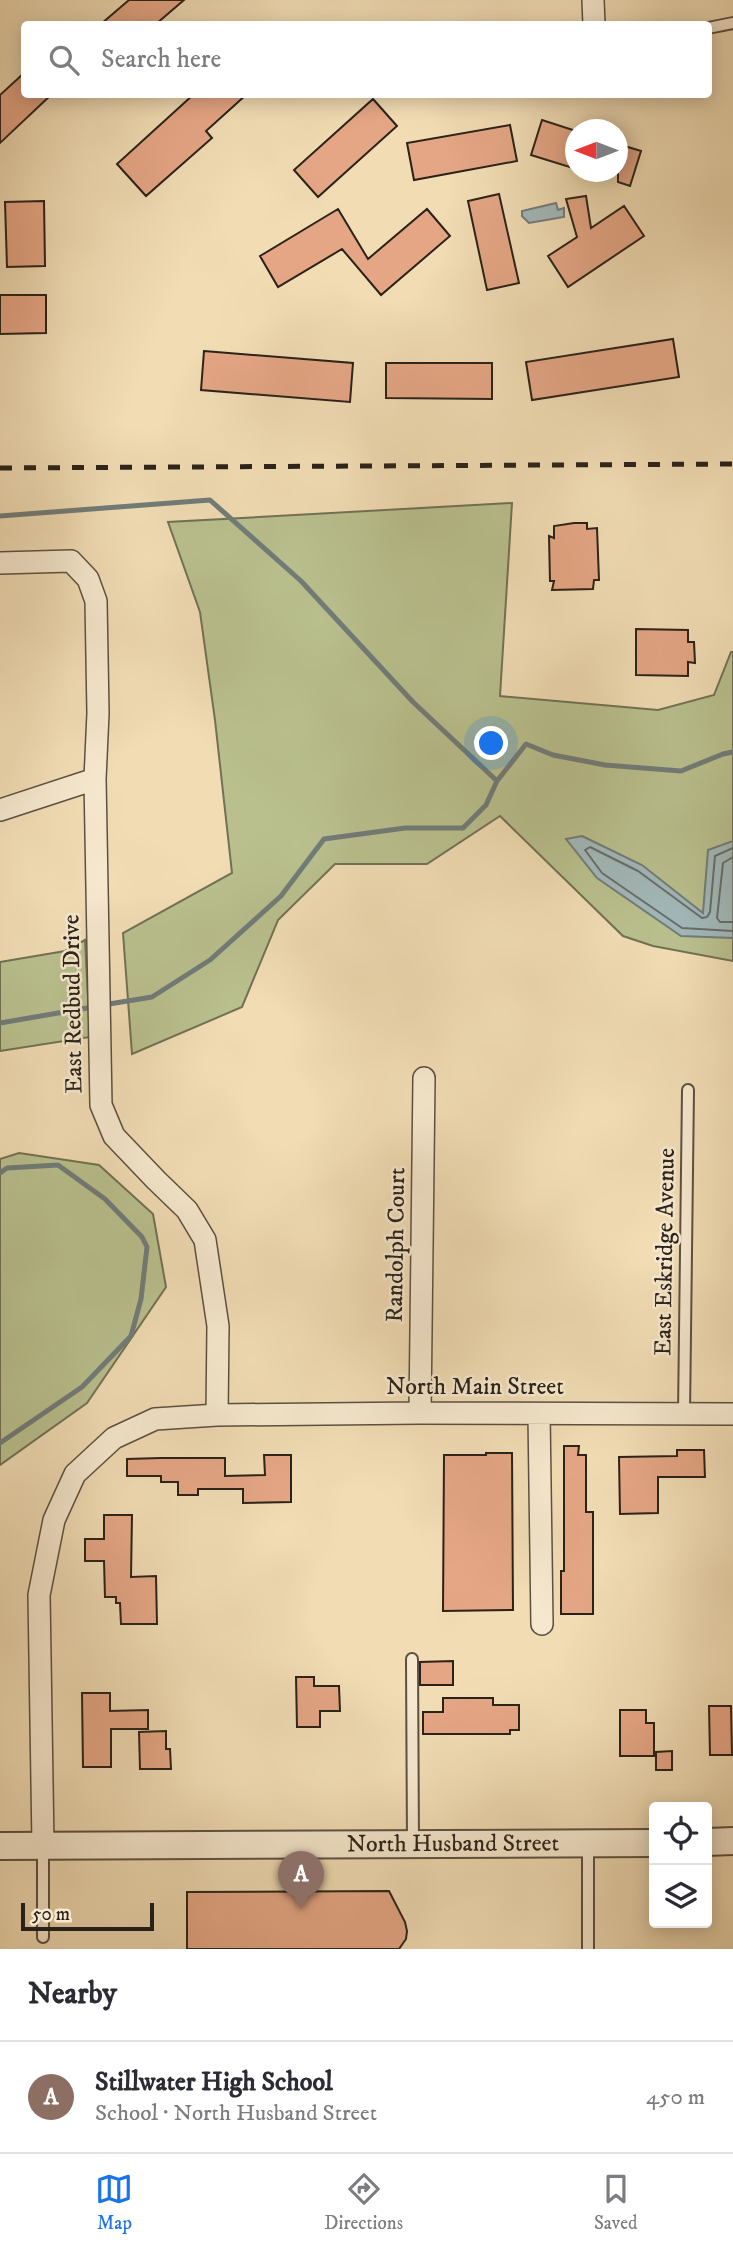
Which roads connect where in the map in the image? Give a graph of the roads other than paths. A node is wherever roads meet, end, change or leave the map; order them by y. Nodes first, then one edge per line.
1 (593, 0) edge
2 (594, 21) edge
3 (733, 23) edge
4 (712, 27) edge
5 (0, 563) edge
6 (95, 779) junction
7 (0, 810) edge
8 (424, 1078) dead end
9 (688, 1090) dead end
10 (420, 1413) junction
11 (540, 1414) junction
12 (684, 1414) junction
13 (733, 1414) edge
14 (217, 1415) junction
15 (541, 1624) dead end
16 (412, 1658) dead end
17 (733, 1841) edge
18 (712, 1842) edge
19 (649, 1843) edge
20 (413, 1844) junction
21 (588, 1844) junction
22 (43, 1845) junction
23 (0, 1846) edge
24 (43, 1937) dead end
25 (588, 1949) edge

1 - 2 street
3 - 4 lane
5 - 6 street, East Redbud Drive
6 - 7 street
6 - 14 street, East Redbud Drive
8 - 10 street, Randolph Court
9 - 12 lane, East Eskridge Avenue
10 - 11 street, North Main Street
10 - 14 street, North Main Street
11 - 12 street, North Main Street
11 - 15 street
12 - 13 street, North Main Street
14 - 22 street, North Main Street
16 - 20 lane
17 - 18 street
19 - 21 street, North Husband Street
20 - 21 street, North Husband Street
20 - 22 street, North Husband Street
21 - 25 lane
22 - 23 street, North Husband Street
22 - 24 lane

